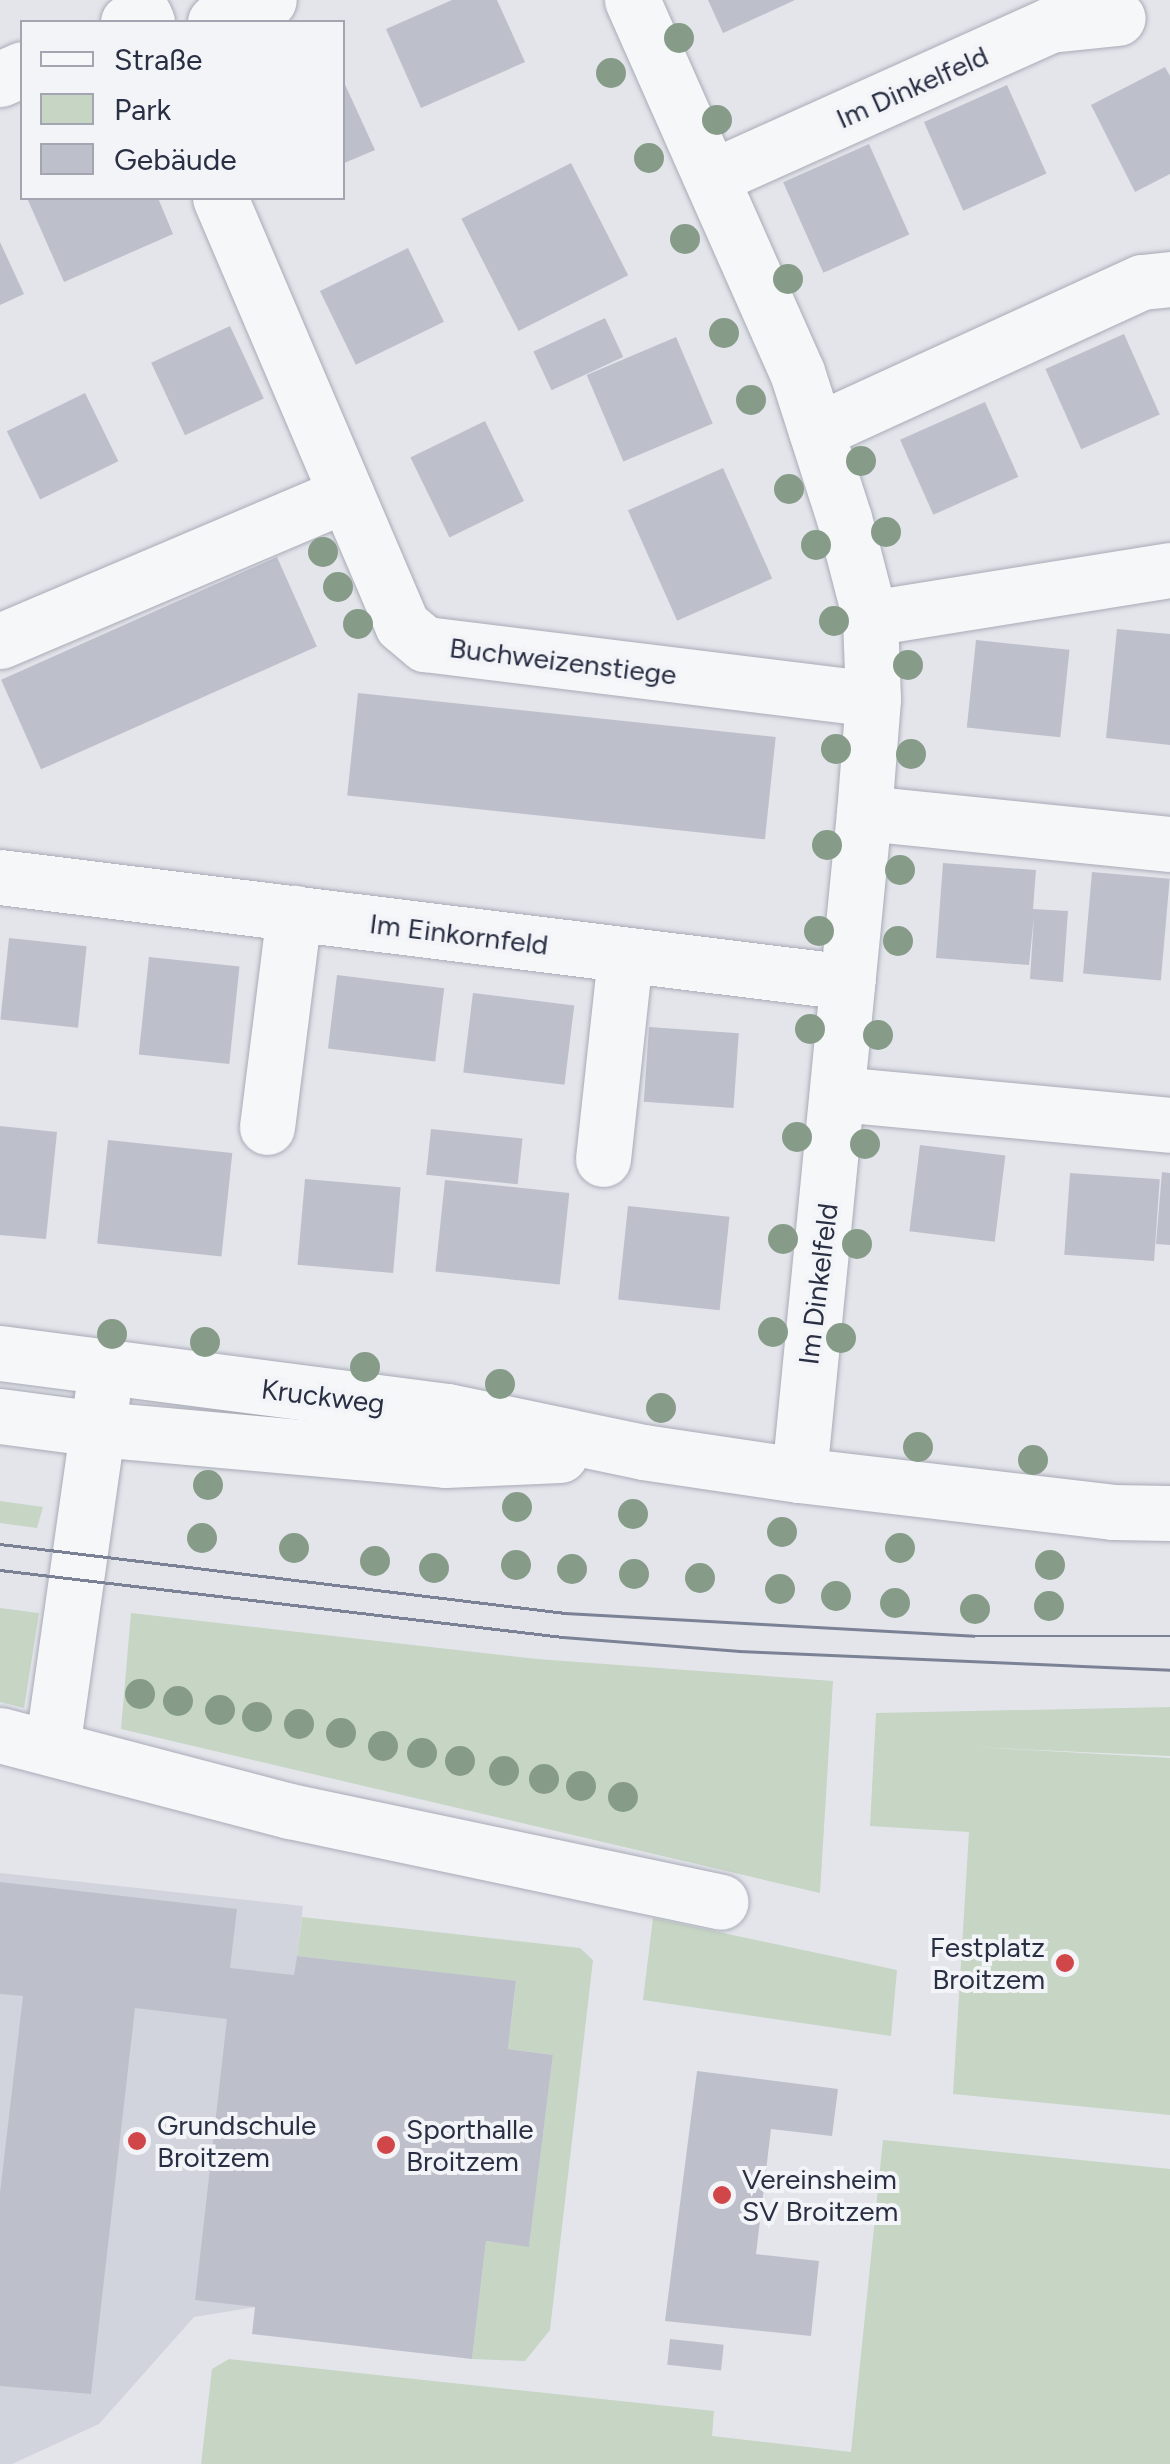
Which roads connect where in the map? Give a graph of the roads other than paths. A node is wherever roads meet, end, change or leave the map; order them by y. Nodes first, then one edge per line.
1 (269, 0) edge
2 (632, 0) edge
3 (1118, 18) dead end
4 (221, 20) edge
5 (712, 177) junction
6 (221, 200) edge
7 (1170, 279) edge
8 (816, 431) junction
9 (346, 494) junction
10 (1170, 570) edge
11 (870, 618) junction
12 (0, 641) edge
13 (873, 699) junction
14 (864, 814) junction
15 (1170, 844) edge
16 (0, 876) edge
17 (294, 913) junction
18 (625, 955) junction
19 (848, 982) junction
20 (838, 1094) junction
21 (1170, 1125) edge
22 (267, 1128) dead end
23 (604, 1158) dead end
24 (0, 1352) edge
25 (106, 1368) junction
26 (0, 1416) edge
27 (98, 1430) junction
28 (643, 1452) junction
29 (799, 1475) junction
30 (1170, 1513) edge
31 (0, 1735) edge
32 (52, 1748) junction
33 (720, 1902) dead end

1 - 4 street
2 - 5 street, Im Dinkelfeld
3 - 5 street, Im Dinkelfeld
5 - 8 street, Im Dinkelfeld
6 - 9 street, Buchweizenstiege
7 - 8 street
8 - 11 street, Im Dinkelfeld
9 - 12 street
9 - 13 street, Buchweizenstiege
10 - 11 street
11 - 13 street, Im Dinkelfeld
13 - 14 street, Im Dinkelfeld
14 - 15 street
14 - 19 street, Im Dinkelfeld
16 - 17 street, Im Einkornfeld
17 - 18 street, Im Einkornfeld
17 - 22 street
18 - 19 street, Im Einkornfeld
18 - 23 street
19 - 20 street, Im Dinkelfeld
20 - 21 street
20 - 29 street, Im Dinkelfeld
24 - 25 street, Kruckweg
25 - 27 street
25 - 28 street, Kruckweg
26 - 27 street, Kruckweg
27 - 28 street, Kruckweg
27 - 32 street
28 - 29 street, Kruckweg
29 - 30 street, Kruckweg
31 - 32 street
32 - 33 street

